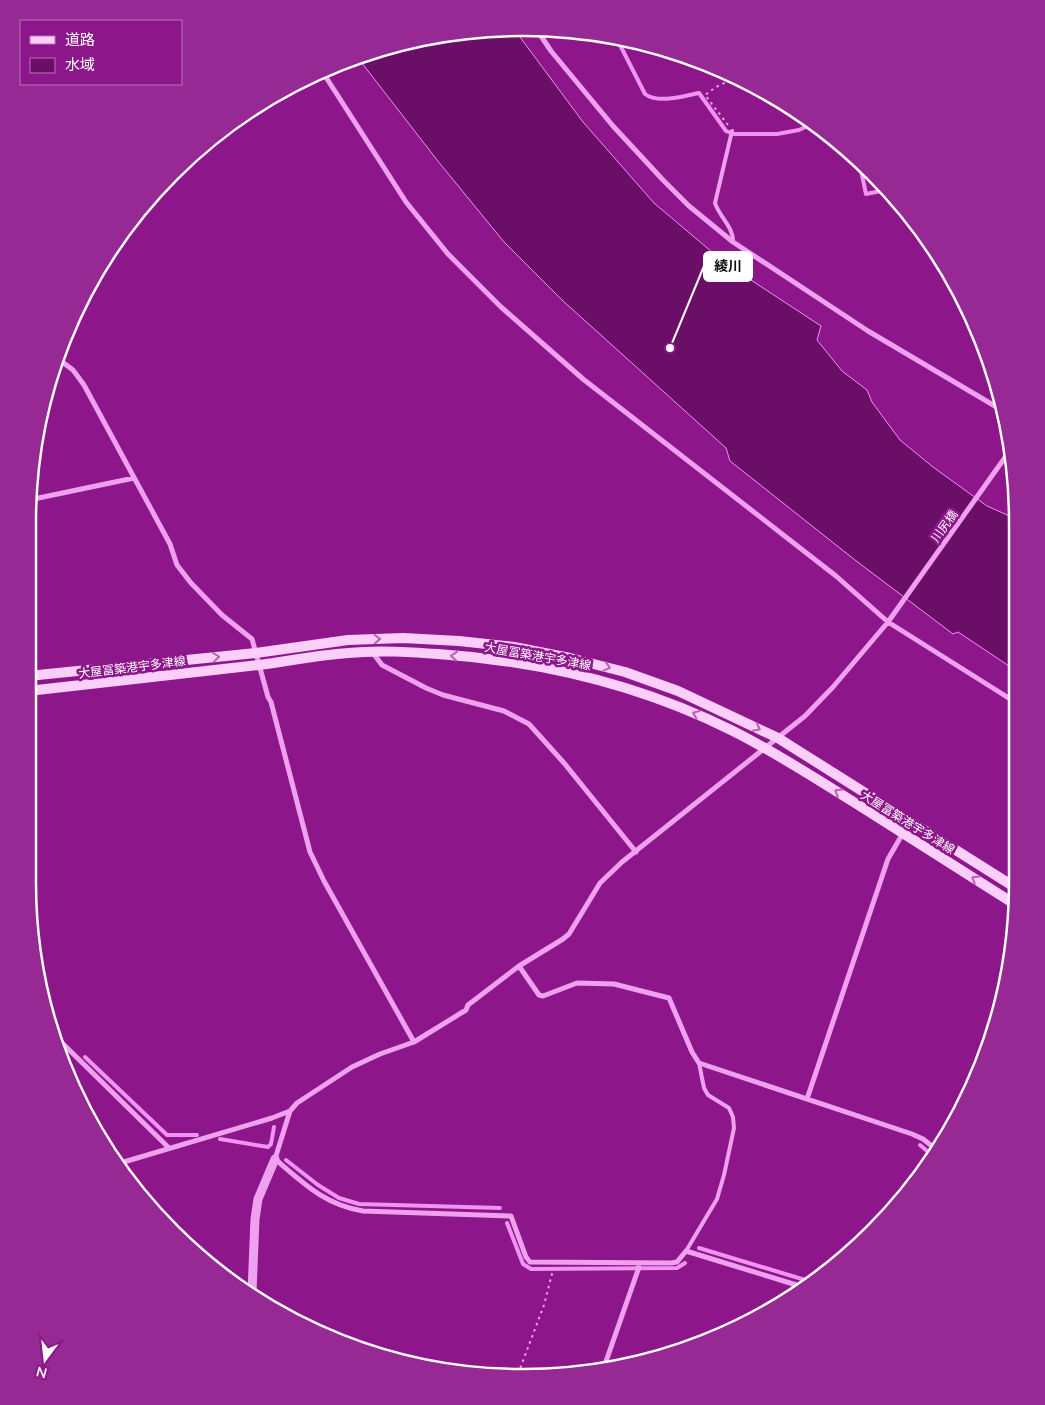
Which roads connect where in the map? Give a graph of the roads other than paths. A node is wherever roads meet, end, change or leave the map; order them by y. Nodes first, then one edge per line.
1 (541, 37) edge
2 (326, 78) edge
3 (731, 132) road end
4 (733, 242) junction
5 (63, 363) edge
6 (994, 405) edge
7 (1005, 458) edge
8 (134, 478) junction
9 (37, 498) edge
10 (888, 622) junction
11 (373, 652) junction
12 (256, 653) junction
13 (259, 665) junction
14 (36, 675) edge
15 (36, 690) edge
16 (1009, 698) edge
17 (778, 738) junction
18 (766, 748) junction
19 (903, 833) junction
20 (636, 852) junction
21 (1009, 884) edge
22 (1008, 900) edge
23 (519, 966) junction
24 (414, 1042) junction
25 (64, 1045) edge
26 (699, 1063) junction
27 (807, 1099) junction
28 (290, 1110) junction
29 (932, 1146) edge
30 (169, 1148) junction
31 (275, 1159) junction
32 (124, 1162) edge
33 (686, 1251) junction
34 (638, 1267) junction
35 (796, 1285) edge
36 (252, 1287) edge
37 (607, 1361) edge

1 - 4 street
2 - 10 street
3 - 4 lane
4 - 6 street
5 - 8 street
7 - 10 street, 川尻橋
8 - 9 street
8 - 12 street
10 - 16 street
10 - 17 street, 川尻橋
11 - 13 main road, 大屋冨築港宇多津線
18 -> 11 main road, 大屋冨築港宇多津線
11 - 20 street
12 - 13 street
14 -> 12 main road, 大屋冨築港宇多津線
12 -> 17 main road, 大屋冨築港宇多津線
13 - 15 main road, 大屋冨築港宇多津線
13 - 24 street
17 - 18 street, 川尻橋
17 - 21 main road, 大屋冨築港宇多津線
19 -> 18 main road, 大屋冨築港宇多津線
18 - 20 street, 川尻橋
22 -> 19 main road, 大屋冨築港宇多津線
19 - 27 street
20 - 23 street, 川尻橋
23 - 24 street, 川尻橋
23 - 26 street
24 - 28 street, 川尻橋
25 - 30 street
26 - 27 street
26 - 33 lane
27 - 29 street
28 - 30 street, 川尻橋
28 - 31 street
30 - 32 street, 川尻橋
31 - 34 street
31 - 36 street
33 - 34 street
33 - 35 street
34 - 37 street

